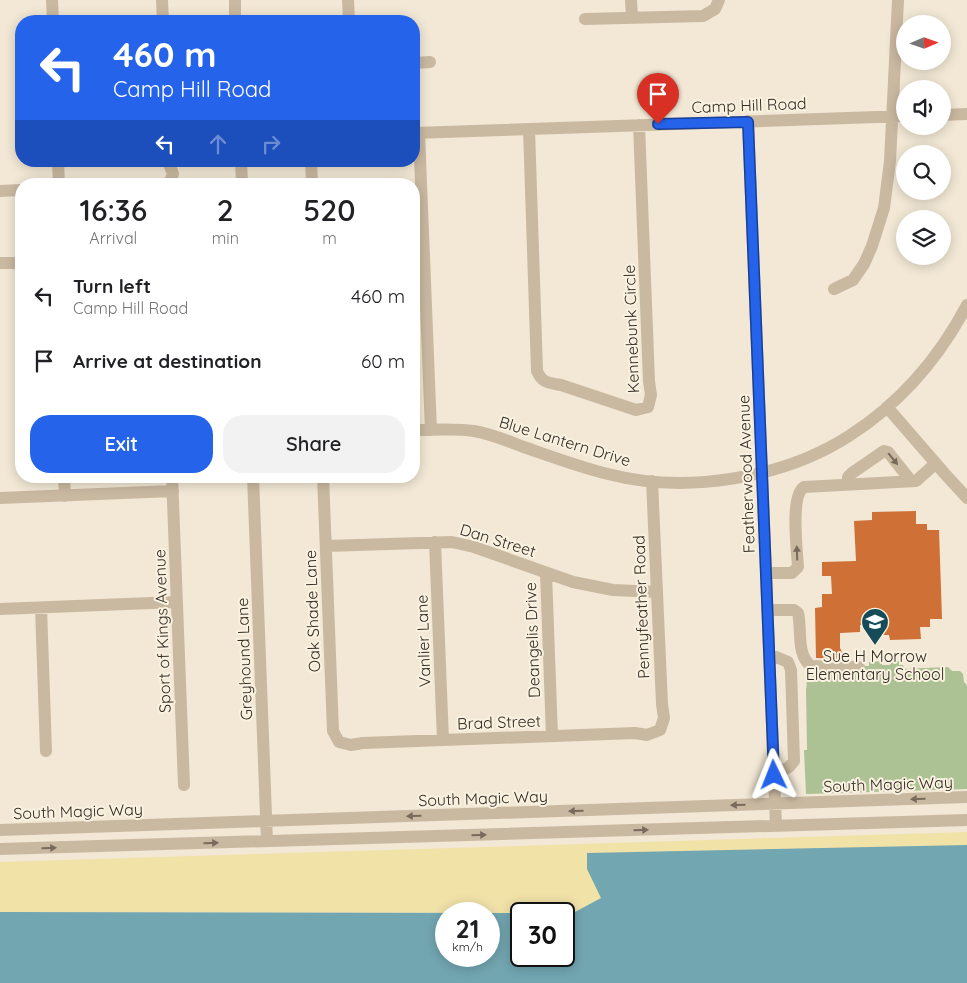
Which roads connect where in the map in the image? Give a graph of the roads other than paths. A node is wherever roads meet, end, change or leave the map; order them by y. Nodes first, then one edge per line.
1 (52, 0) edge
2 (162, 0) edge
3 (235, 0) edge
4 (348, 0) edge
5 (631, 0) edge
6 (898, 0) edge
7 (717, 5) edge
8 (53, 15) edge
9 (163, 15) edge
10 (236, 15) edge
11 (349, 15) edge
12 (632, 17) junction
13 (585, 19) dead end
14 (430, 62) dead end
15 (420, 63) edge
16 (967, 114) edge
17 (951, 115) edge
18 (892, 117) junction
19 (896, 117) edge
20 (748, 122) junction
21 (639, 125) junction
22 (529, 129) junction
23 (420, 133) edge
24 (0, 190) edge
25 (15, 190) edge
26 (420, 197) edge
27 (0, 263) edge
28 (15, 263) edge
29 (834, 289) dead end
30 (967, 305) edge
31 (887, 407) junction
32 (420, 430) edge
33 (431, 430) junction
34 (935, 464) junction
35 (762, 472) junction
36 (652, 481) junction
37 (911, 481) junction
38 (64, 483) edge
39 (172, 483) edge
40 (253, 483) edge
41 (323, 483) edge
42 (848, 484) junction
43 (173, 491) junction
44 (65, 496) junction
45 (0, 498) edge
46 (967, 498) edge
47 (435, 542) junction
48 (326, 546) junction
49 (546, 573) junction
50 (766, 573) junction
51 (657, 592) junction
52 (177, 602) junction
53 (41, 608) junction
54 (0, 609) edge
55 (767, 610) junction
56 (769, 654) junction
57 (859, 667) dead end
58 (660, 730) joint
59 (552, 736) junction
60 (443, 740) junction
61 (339, 742) joint
62 (46, 751) dead end
63 (774, 775) junction
64 (184, 785) dead end
65 (967, 797) edge
66 (775, 804) junction
67 (967, 820) edge
68 (266, 821) junction
69 (776, 826) junction
70 (0, 830) edge
71 (267, 841) junction
72 (0, 849) edge

1 - 8 street
2 - 9 street
3 - 10 street
4 - 11 street
5 - 12 street
6 - 18 street
7 - 12 street
12 - 13 street
14 - 15 street
16 - 17 street
18 - 19 street, Camp Hill Road
18 - 20 street, Camp Hill Road
18 - 29 street
20 - 21 street, Camp Hill Road
20 - 35 street, Featherwood Avenue
21 - 22 street, Camp Hill Road
21 - 22 street, Kennebunk Circle
22 - 23 street, Camp Hill Road
24 - 25 street
26 - 33 street
27 - 28 street
30 - 31 street, Blue Lantern Drive
31 - 34 street
31 - 35 street, Blue Lantern Drive
32 - 33 street, Blue Lantern Drive
33 - 36 street, Blue Lantern Drive
34 - 37 street
34 - 46 street
35 - 36 street, Blue Lantern Drive
35 - 50 street, Featherwood Avenue
36 - 51 street, Pennyfeather Road
37 - 42 street
42 -> 37 street
38 - 44 street
39 - 43 street, Sport of Kings Avenue
40 - 68 street, Greyhound Lane
41 - 48 street, Oak Shade Lane
50 -> 42 street
43 - 44 street
43 - 52 street, Sport of Kings Avenue
44 - 45 street
47 - 48 street, Dan Street
47 - 49 street, Dan Street
47 - 60 street, Vanlier Lane
48 - 61 street, Oak Shade Lane
49 - 51 street, Dan Street
49 - 59 street, Deangelis Drive
50 - 55 street, Featherwood Avenue
51 - 58 street, Pennyfeather Road
52 - 53 street
52 - 64 street, Sport of Kings Avenue
53 - 54 street
53 - 62 street
55 - 56 street, Featherwood Avenue
55 - 57 street
56 - 63 street, Featherwood Avenue
56 - 63 street
58 - 59 street, Brad Street
59 - 60 street, Brad Street
60 - 61 street, Brad Street
63 - 66 street, Featherwood Avenue
65 -> 66 street, South Magic Way
66 -> 68 street, South Magic Way
66 - 69 street, Featherwood Avenue
67 - 69 street
68 - 70 street, South Magic Way
68 - 71 street, Greyhound Lane
71 -> 69 street
72 -> 71 street

